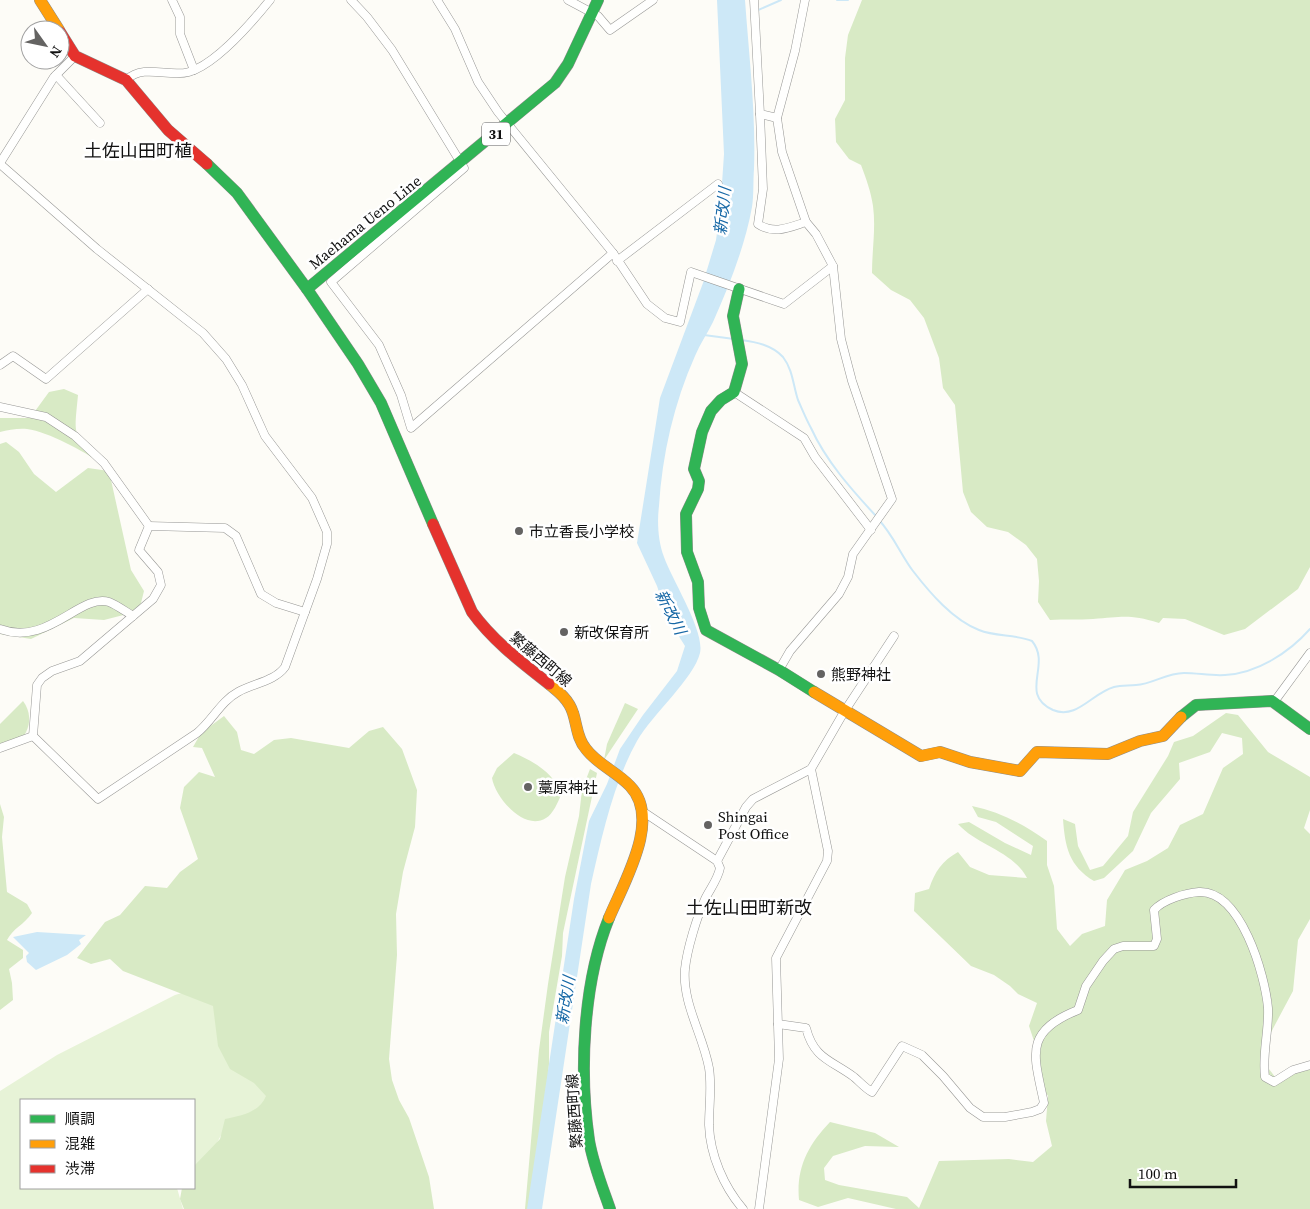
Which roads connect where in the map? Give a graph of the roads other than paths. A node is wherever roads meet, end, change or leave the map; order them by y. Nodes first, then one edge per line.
1 (40, 0) edge
2 (172, 0) edge
3 (270, 0) edge
4 (437, 0) edge
5 (568, 0) edge
6 (598, 0) edge
7 (653, 0) edge
8 (754, 0) edge
9 (805, 0) edge
10 (354, 1) edge
11 (592, 13) junction
12 (52, 20) edge
13 (70, 48) edge
14 (75, 56) junction
15 (194, 70) junction
16 (56, 75) junction
17 (126, 80) junction
18 (760, 114) junction
19 (777, 118) junction
20 (100, 123) dead end
21 (508, 124) junction
22 (461, 163) junction
23 (0, 164) edge
24 (718, 184) dead end
25 (806, 222) junction
26 (613, 253) junction
27 (617, 261) junction
28 (833, 266) junction
29 (148, 289) junction
30 (307, 289) junction
31 (739, 289) junction
32 (0, 365) edge
33 (734, 392) junction
34 (0, 407) edge
35 (149, 526) junction
36 (871, 530) junction
37 (305, 612) junction
38 (133, 616) junction
39 (0, 629) edge
40 (894, 636) dead end
41 (1310, 653) edge
42 (779, 670) junction
43 (1274, 702) junction
44 (844, 712) junction
45 (1310, 729) edge
46 (33, 736) junction
47 (0, 748) edge
48 (811, 769) junction
49 (645, 813) junction
50 (717, 861) junction
51 (778, 1024) junction
52 (1310, 1065) edge
53 (610, 1209) edge
54 (743, 1209) edge
55 (759, 1209) edge

1 - 12 main road
2 - 15 street
3 - 15 street
4 - 21 street
5 - 11 street
6 - 11 main road, Maehama Ueno Line / 31
7 - 11 street
8 - 18 street
9 - 19 street
10 - 22 street
11 - 21 main road, Maehama Ueno Line / 31
13 - 14 main road
14 - 16 street
14 - 17 main road, Maehama Ueno Line
15 - 17 street
16 - 20 street
16 - 23 street
17 - 30 main road, Maehama Ueno Line
18 - 19 street
18 - 25 street
19 - 25 street
21 - 22 main road, Maehama Ueno Line / 31
21 - 26 street
22 - 26 street
22 - 30 main road, Maehama Ueno Line / 31
23 - 29 street
24 - 27 street
25 - 28 street
26 - 27 street
27 - 31 street
28 - 31 street
28 - 36 street
29 - 32 street
29 - 37 street
30 - 49 main road, 繁藤西町線
31 - 33 main road
33 - 36 street
33 - 42 main road
34 - 35 street
35 - 37 street
35 - 38 street
36 - 42 street
37 - 46 street
38 - 39 street
38 - 46 street
40 - 44 street
41 - 43 street
42 - 44 main road
43 - 44 main road
43 - 45 main road
44 - 48 street
46 - 47 street
48 - 50 street
48 - 51 street
49 - 50 street
49 - 53 main road, 繁藤西町線
50 - 54 street
51 - 52 street
51 - 55 street

